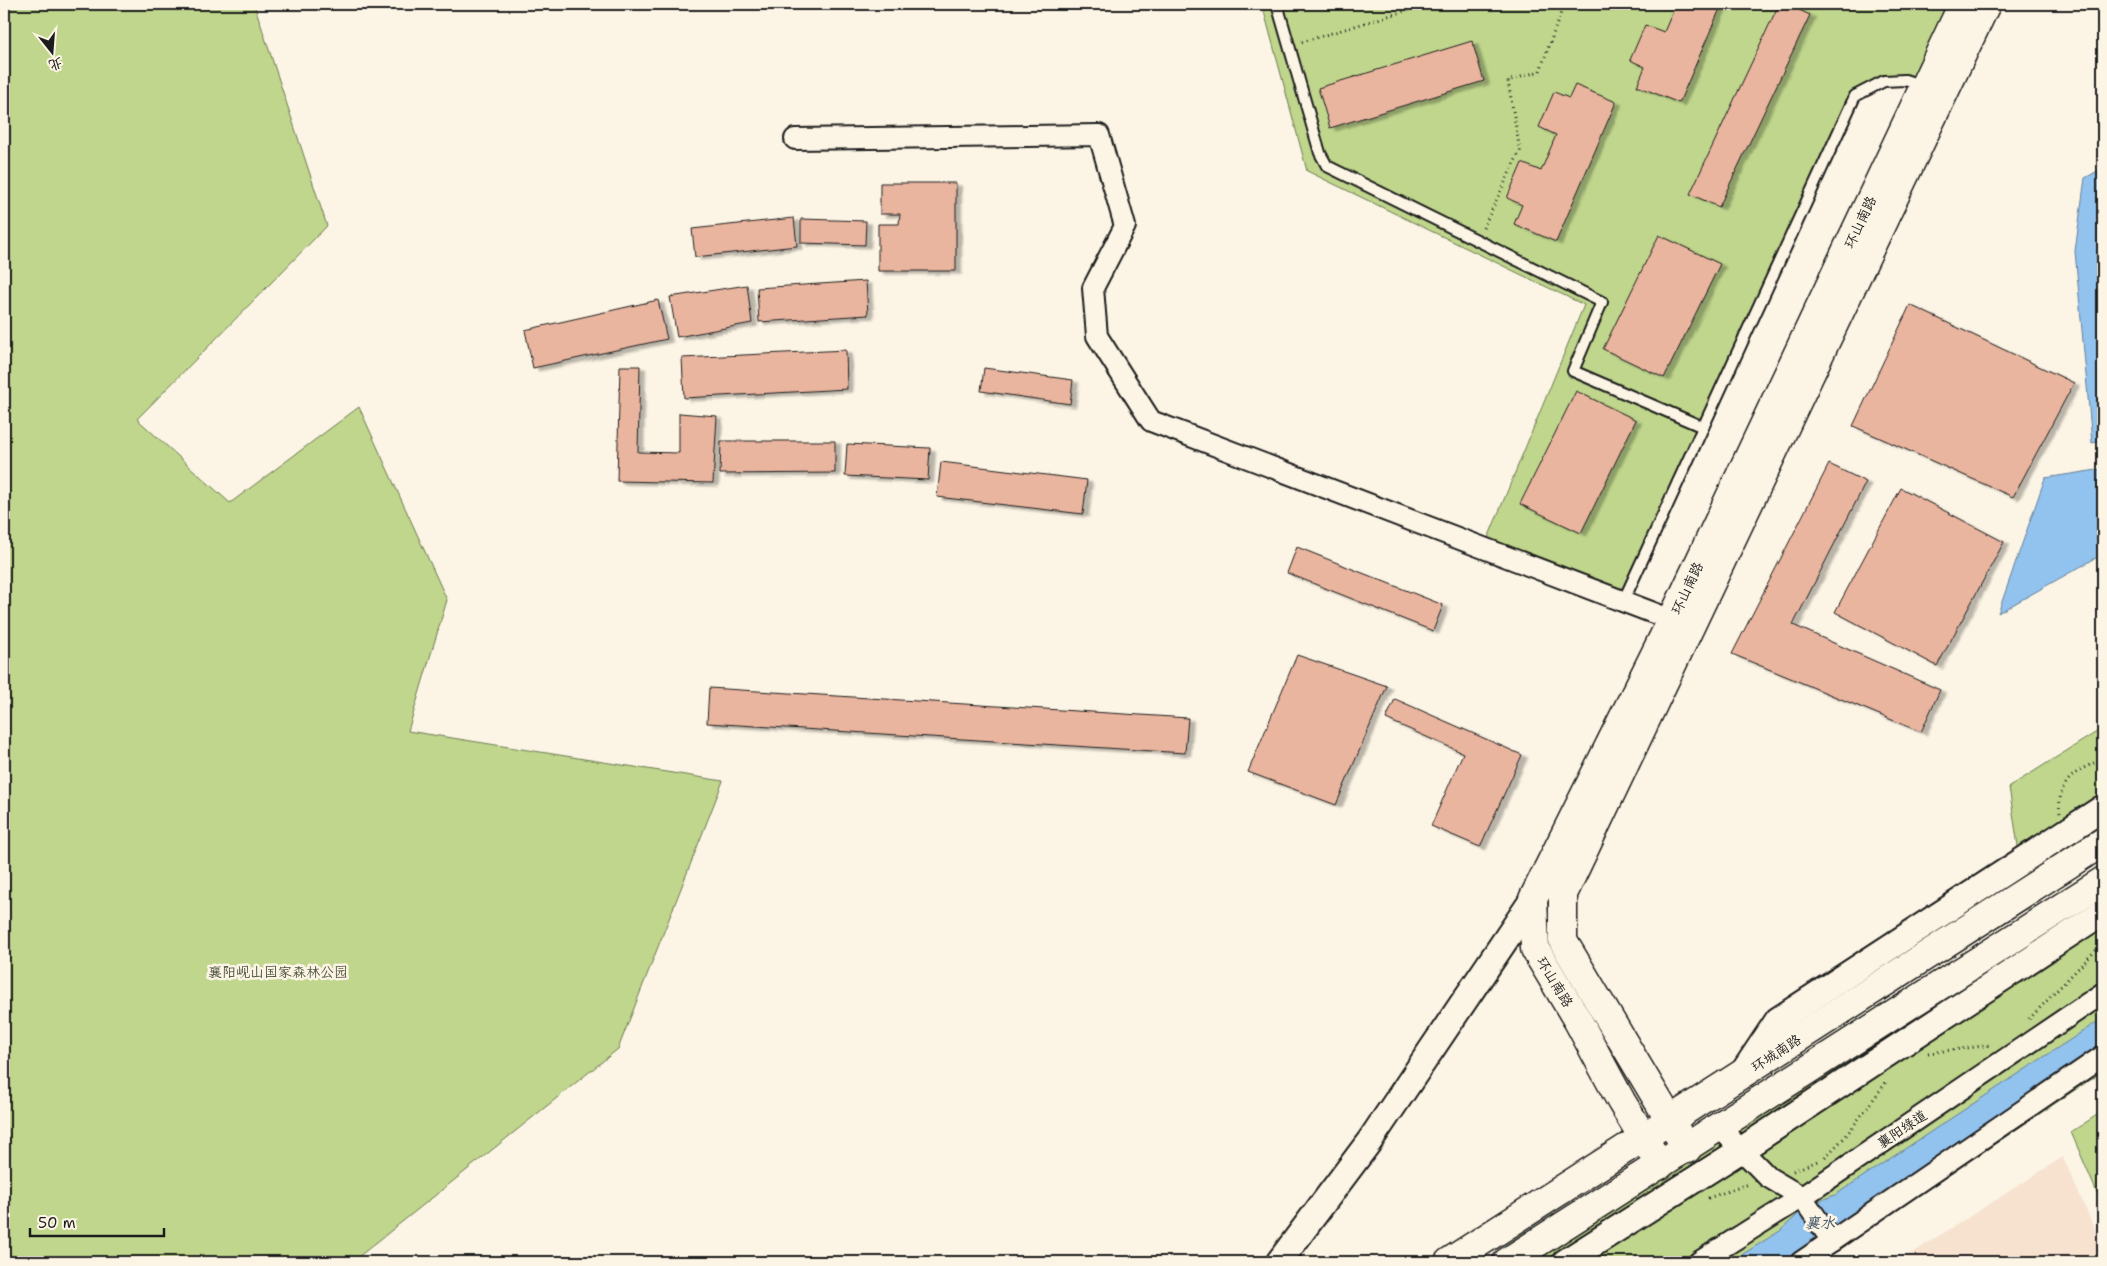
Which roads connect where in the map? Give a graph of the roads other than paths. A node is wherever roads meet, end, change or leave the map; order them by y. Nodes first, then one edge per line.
1 (1277, 4) edge
2 (1963, 4) edge
3 (1986, 4) edge
4 (1924, 86) junction
5 (795, 139) dead end
6 (1703, 427) junction
7 (1623, 602) junction
8 (1672, 620) junction
9 (2103, 808) edge
10 (2103, 842) edge
11 (2103, 881) edge
12 (1533, 899) junction
13 (2103, 912) edge
14 (2103, 993) edge
15 (2103, 1056) edge
16 (1742, 1075) junction
17 (1669, 1122) junction
18 (1720, 1128) junction
19 (1644, 1138) junction
20 (1686, 1149) junction
21 (1741, 1150) junction
22 (1660, 1165) junction
23 (1802, 1197) junction
24 (1831, 1240) junction
25 (1279, 1262) edge
26 (1449, 1262) edge
27 (1507, 1262) edge
28 (1565, 1262) edge
29 (1699, 1262) edge
30 (1801, 1262) edge

1 - 6 lane
2 - 4 main road, 环山南路
3 - 17 main road, 环山南路
4 - 6 lane
4 - 8 main road, 环山南路
5 - 7 street
6 - 7 lane
7 - 8 street
8 - 12 main road, 环山南路
9 - 16 street
10 - 16 main road, 环城南路
11 - 18 main road
12 - 19 main road, 环山南路
12 - 25 street
13 - 21 street
14 - 23 street, 襄阳绿道
15 - 24 street
16 - 17 main road, 环城南路
17 - 19 main road, 环城南路
17 - 20 main road, 环山南路
18 - 20 main road
18 - 21 street
19 - 22 main road, 环山南路
19 - 26 main road, 环城南路
20 - 22 main road
21 - 23 street
21 - 28 street
22 - 27 main road
23 - 24 street
23 - 29 street, 襄阳绿道
24 - 30 street

